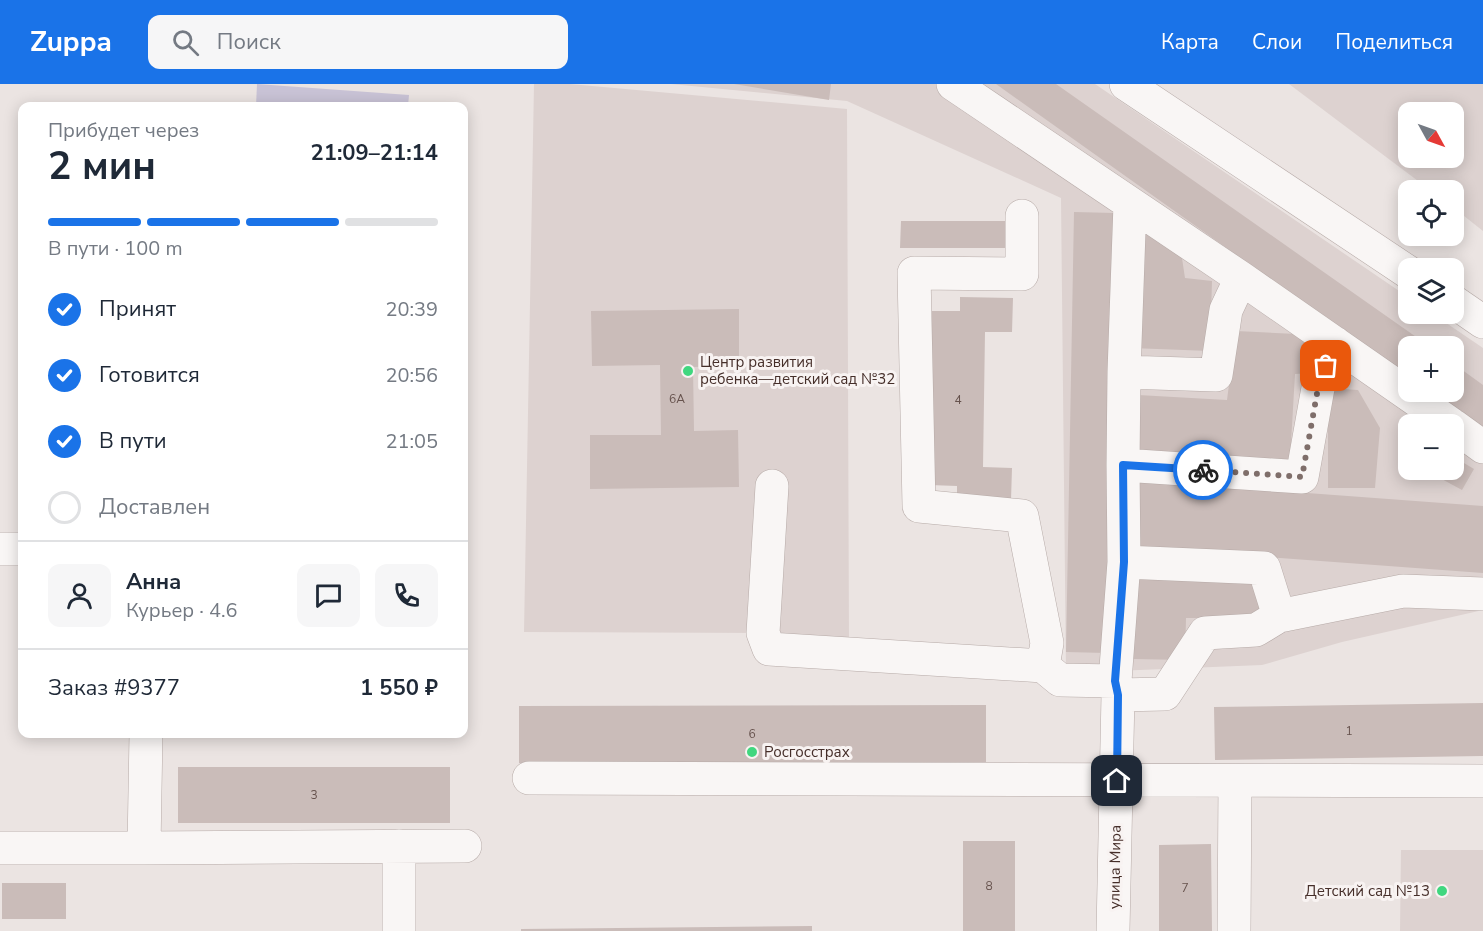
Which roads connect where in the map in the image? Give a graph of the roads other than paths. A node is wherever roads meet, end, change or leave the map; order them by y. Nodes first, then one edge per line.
1 (953, 84) edge
2 (1126, 84) edge
3 (1130, 204) junction
4 (1022, 216) dead end
5 (1398, 265) edge
6 (1241, 278) junction
7 (1464, 309) edge
8 (1483, 322) edge
9 (1335, 343) junction
10 (1124, 372) junction
11 (1436, 414) edge
12 (1464, 434) edge
13 (1483, 447) edge
14 (1123, 465) junction
15 (772, 486) dead end
16 (0, 549) edge
17 (18, 549) edge
18 (1124, 562) junction
19 (1483, 594) edge
20 (1279, 616) junction
21 (1043, 666) junction
22 (1117, 688) junction
23 (146, 738) edge
24 (529, 778) dead end
25 (1117, 781) junction
26 (1235, 781) junction
27 (1483, 781) edge
28 (399, 846) junction
29 (465, 846) dead end
30 (0, 848) edge
31 (144, 848) junction
32 (399, 931) edge
33 (1113, 931) edge
34 (1234, 931) edge

1 - 3 street
2 - 5 street
3 - 6 street
3 - 10 street, улица Мира
4 - 21 street
6 - 9 street
6 - 10 street
7 - 8 street
9 - 11 street
9 - 14 street
10 - 14 street, улица Мира
12 - 13 street
14 - 18 street, улица Мира
15 - 21 street
16 - 17 street
18 - 20 street
18 - 22 street, улица Мира
19 - 20 street
20 - 22 street
21 - 22 street
22 - 25 street, улица Мира
23 - 31 street
24 - 25 street
25 - 26 street
25 - 33 street, улица Мира
26 - 27 street
26 - 34 street
28 - 29 street
28 - 31 street
28 - 32 street
30 - 31 street

